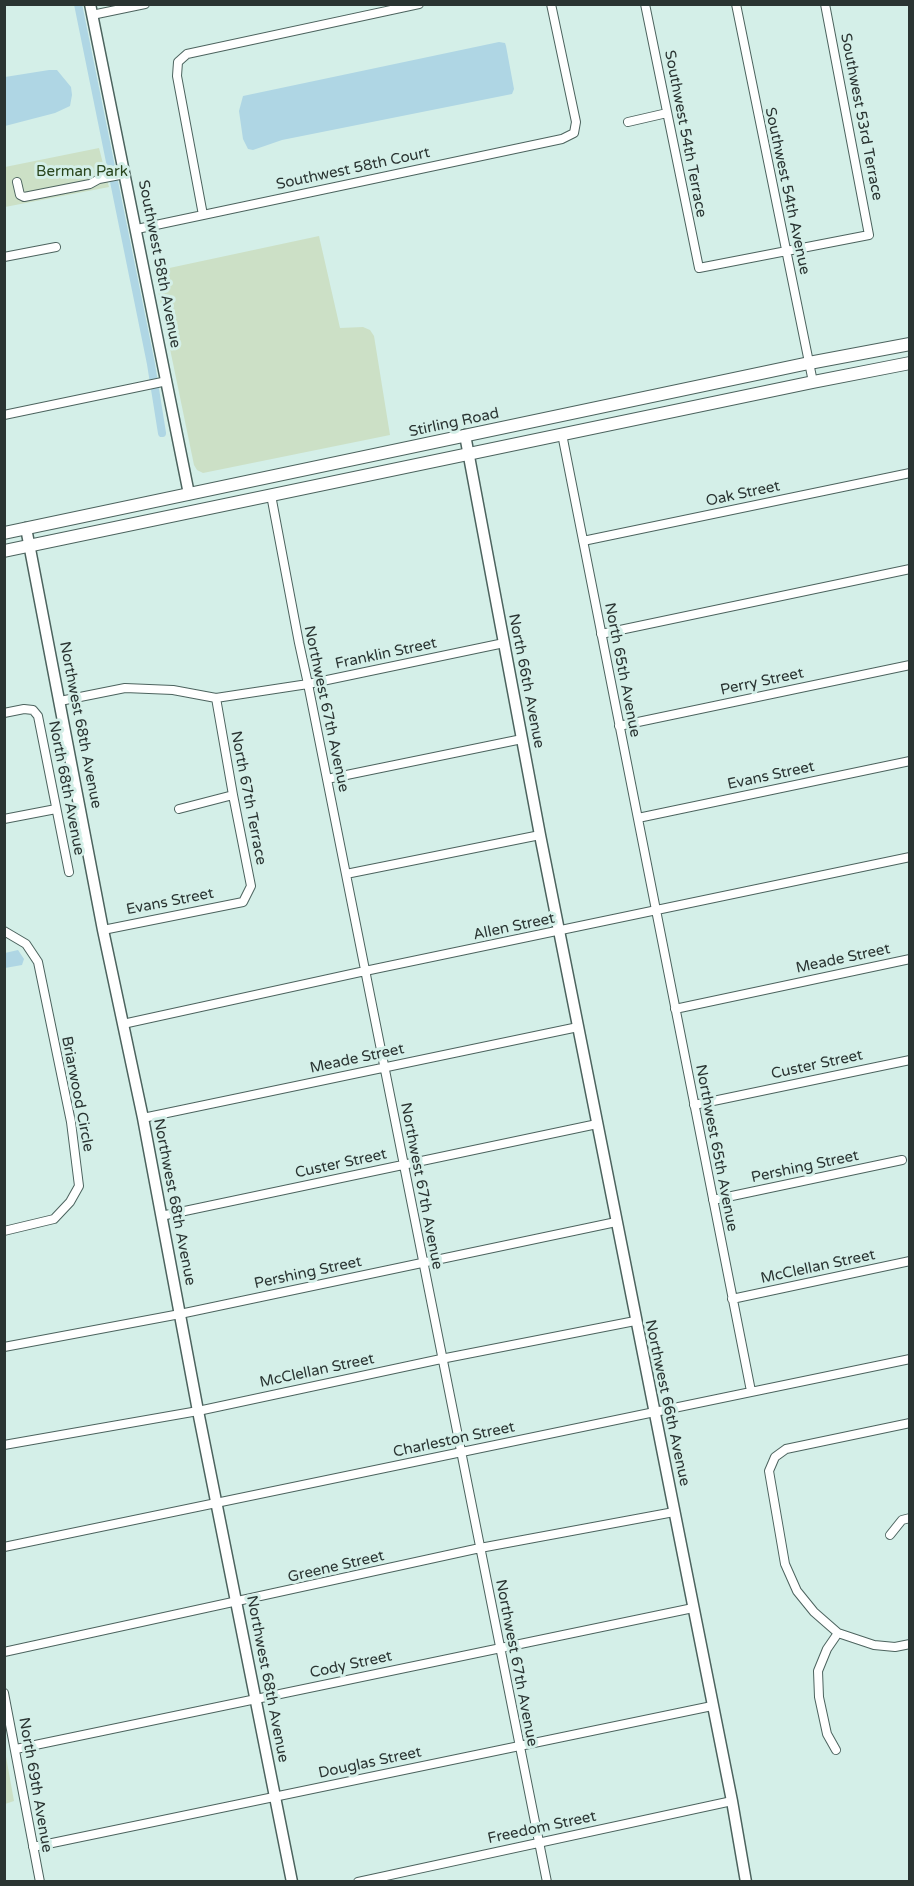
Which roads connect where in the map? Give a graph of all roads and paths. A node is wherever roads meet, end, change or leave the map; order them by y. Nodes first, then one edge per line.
1 (145, 4) edge
2 (419, 4) edge
3 (551, 4) edge
4 (645, 4) edge
5 (735, 4) edge
6 (825, 4) edge
7 (91, 10) edge
8 (667, 113) junction
9 (627, 122) dead end
10 (123, 174) junction
11 (17, 182) dead end
12 (204, 215) junction
13 (137, 229) junction
14 (56, 247) dead end
15 (785, 251) junction
16 (4, 257) edge
17 (909, 344) edge
18 (809, 363) junction
19 (909, 363) edge
20 (167, 381) junction
21 (813, 382) junction
22 (4, 415) edge
23 (562, 434) junction
24 (465, 435) junction
25 (468, 454) junction
26 (333, 464) junction
27 (909, 473) edge
28 (189, 494) junction
29 (271, 495) junction
30 (254, 499) junction
31 (26, 528) junction
32 (4, 533) edge
33 (583, 541) junction
34 (29, 545) junction
35 (4, 551) edge
36 (909, 569) edge
37 (601, 634) junction
38 (504, 643) junction
39 (909, 665) edge
40 (308, 684) junction
41 (216, 698) junction
42 (60, 701) junction
43 (4, 713) edge
44 (620, 726) junction
45 (522, 739) junction
46 (909, 761) edge
47 (327, 778) junction
48 (233, 795) junction
49 (56, 809) junction
50 (179, 809) dead end
51 (638, 818) junction
52 (4, 819) edge
53 (540, 835) junction
54 (909, 857) edge
55 (69, 873) dead end
56 (346, 874) junction
57 (243, 902) joint
58 (656, 910) junction
59 (103, 930) junction
60 (4, 931) edge
61 (559, 931) junction
62 (909, 959) edge
63 (365, 971) junction
64 (675, 1009) junction
65 (123, 1024) junction
66 (578, 1027) junction
67 (909, 1060) edge
68 (384, 1067) junction
69 (694, 1105) junction
70 (143, 1118) junction
71 (597, 1124) junction
72 (902, 1160) dead end
73 (403, 1164) junction
74 (713, 1200) junction
75 (161, 1216) junction
76 (616, 1222) junction
77 (4, 1231) edge
78 (909, 1261) edge
79 (423, 1263) junction
80 (732, 1299) junction
81 (180, 1314) junction
82 (635, 1321) junction
83 (4, 1347) edge
84 (441, 1359) junction
85 (909, 1359) edge
86 (751, 1391) junction
87 (198, 1411) junction
88 (654, 1413) junction
89 (909, 1423) edge
90 (4, 1445) edge
91 (460, 1452) junction
92 (218, 1503) junction
93 (674, 1512) junction
94 (909, 1518) edge
95 (890, 1535) dead end
96 (4, 1547) edge
97 (480, 1548) junction
98 (237, 1603) junction
99 (693, 1608) junction
100 (838, 1633) junction
101 (909, 1644) edge
102 (499, 1647) junction
103 (4, 1652) edge
104 (4, 1693) edge
105 (256, 1700) junction
106 (712, 1706) junction
107 (519, 1745) junction
108 (16, 1749) junction
109 (836, 1750) dead end
110 (275, 1797) junction
111 (732, 1801) junction
112 (539, 1842) junction
113 (33, 1846) junction
114 (40, 1881) edge
115 (292, 1881) edge
116 (358, 1881) edge
117 (547, 1881) edge
118 (746, 1881) edge

1 - 7 street
2 - 12 street
3 - 12 street, Southwest 58th Court
4 - 8 street, Southwest 54th Terrace
5 - 15 street, Southwest 54th Avenue
6 - 15 street, Southwest 53rd Terrace
7 - 10 street, Southwest 58th Avenue
8 - 9 street
8 - 15 street, Southwest 54th Terrace
10 - 11 street
10 - 13 street, Southwest 58th Avenue
12 - 13 street, Southwest 58th Court
13 - 20 street, Southwest 58th Avenue
14 - 16 street
15 - 18 street, Southwest 54th Avenue
17 - 18 main road, Stirling Road
18 - 21 street, Southwest 54th Avenue
18 - 24 main road, Stirling Road
19 - 21 main road
20 - 22 street
20 - 28 street, Southwest 58th Avenue
21 - 23 main road
23 - 25 main road
23 - 33 street, North 65th Avenue
24 - 25 street, North 66th Avenue
24 - 26 main road, Stirling Road
25 - 29 main road
25 - 38 street, North 66th Avenue
26 - 28 main road, Stirling Road
26 - 30 main road
27 - 33 street, Oak Street
28 - 31 main road, Stirling Road
29 - 30 main road
29 - 40 street, Northwest 67th Avenue
30 - 34 main road
31 - 32 main road, Stirling Road
31 - 34 street, Northwest 68th Avenue
33 - 37 street, North 65th Avenue
34 - 35 main road
34 - 42 street, Northwest 68th Avenue
36 - 37 street
37 - 44 street, North 65th Avenue
38 - 40 street, Franklin Street
38 - 45 street, North 66th Avenue
39 - 44 street, Perry Street
40 - 41 street, Franklin Street
40 - 47 street, Northwest 67th Avenue
41 - 42 street, Franklin Street
41 - 48 street, North 67th Terrace
42 - 59 street, Northwest 68th Avenue
43 - 49 street, North 68th Avenue
44 - 51 street, North 65th Avenue
45 - 47 street
45 - 53 street, North 66th Avenue
46 - 51 street, Evans Street
47 - 56 street, Northwest 67th Avenue
48 - 50 street
48 - 57 street, North 67th Terrace
49 - 52 street
49 - 55 street, North 68th Avenue
51 - 58 street, North 65th Avenue
53 - 56 street
53 - 61 street, North 66th Avenue
54 - 58 street, Allen Street
56 - 63 street, Northwest 67th Avenue
57 - 59 street, Evans Street
58 - 61 street, Allen Street
58 - 64 street, Northwest 65th Avenue
59 - 65 street, Northwest 68th Avenue
60 - 77 street, Briarwood Circle
61 - 63 street, Allen Street
61 - 66 street, Northwest 66th Avenue
62 - 64 street, Meade Street
63 - 65 street, Allen Street
63 - 68 street, Northwest 67th Avenue
64 - 69 street, Northwest 65th Avenue
65 - 70 street, Northwest 68th Avenue
66 - 68 street, Meade Street
66 - 71 street, Northwest 66th Avenue
67 - 69 street, Custer Street
68 - 70 street, Meade Street
68 - 73 street, Northwest 67th Avenue
69 - 74 street, Northwest 65th Avenue
70 - 75 street, Northwest 68th Avenue
71 - 73 street, Custer Street
71 - 76 street, Northwest 66th Avenue
72 - 74 street, Pershing Street
73 - 75 street, Custer Street
73 - 79 street, Northwest 67th Avenue
74 - 80 street, Northwest 65th Avenue
75 - 81 street, Northwest 68th Avenue
76 - 79 street, Pershing Street
76 - 82 street, Northwest 66th Avenue
78 - 80 street, McClellan Street
79 - 81 street, Pershing Street
79 - 84 street, Northwest 67th Avenue
80 - 86 street, Northwest 65th Avenue
81 - 83 street, Pershing Street
81 - 87 street, Northwest 68th Avenue
82 - 84 street, McClellan Street
82 - 88 street, Northwest 66th Avenue
84 - 87 street, McClellan Street
84 - 91 street, Northwest 67th Avenue
85 - 86 street, Charleston Street
86 - 88 street, Charleston Street
87 - 90 street, McClellan Street
87 - 92 street, Northwest 68th Avenue
88 - 91 street, Charleston Street
88 - 93 street, Northwest 66th Avenue
89 - 100 street
91 - 92 street, Charleston Street
91 - 97 street, Northwest 67th Avenue
92 - 96 street, Charleston Street
92 - 98 street, Northwest 68th Avenue
93 - 97 street, Greene Street
93 - 99 street, Northwest 66th Avenue
94 - 95 street
97 - 98 street, Greene Street
97 - 102 street, Northwest 67th Avenue
98 - 103 street, Greene Street
98 - 105 street, Northwest 68th Avenue
99 - 102 street, Cody Street
99 - 106 street, Northwest 66th Avenue
100 - 101 street
100 - 109 street
102 - 105 street, Cody Street
102 - 107 street, Northwest 67th Avenue
104 - 108 street, North 69th Avenue
105 - 108 street, Cody Street
105 - 110 street, Northwest 68th Avenue
106 - 107 street, Douglas Street
106 - 111 street, Northwest 66th Avenue
107 - 110 street, Douglas Street
107 - 112 street, Northwest 67th Avenue
108 - 113 street, North 69th Avenue
110 - 113 street, Douglas Street
110 - 115 street, Northwest 68th Avenue
111 - 112 street, Freedom Street
111 - 118 street, Northwest 66th Avenue
112 - 116 street, Freedom Street
112 - 117 street, Northwest 67th Avenue
113 - 114 street, North 69th Avenue

